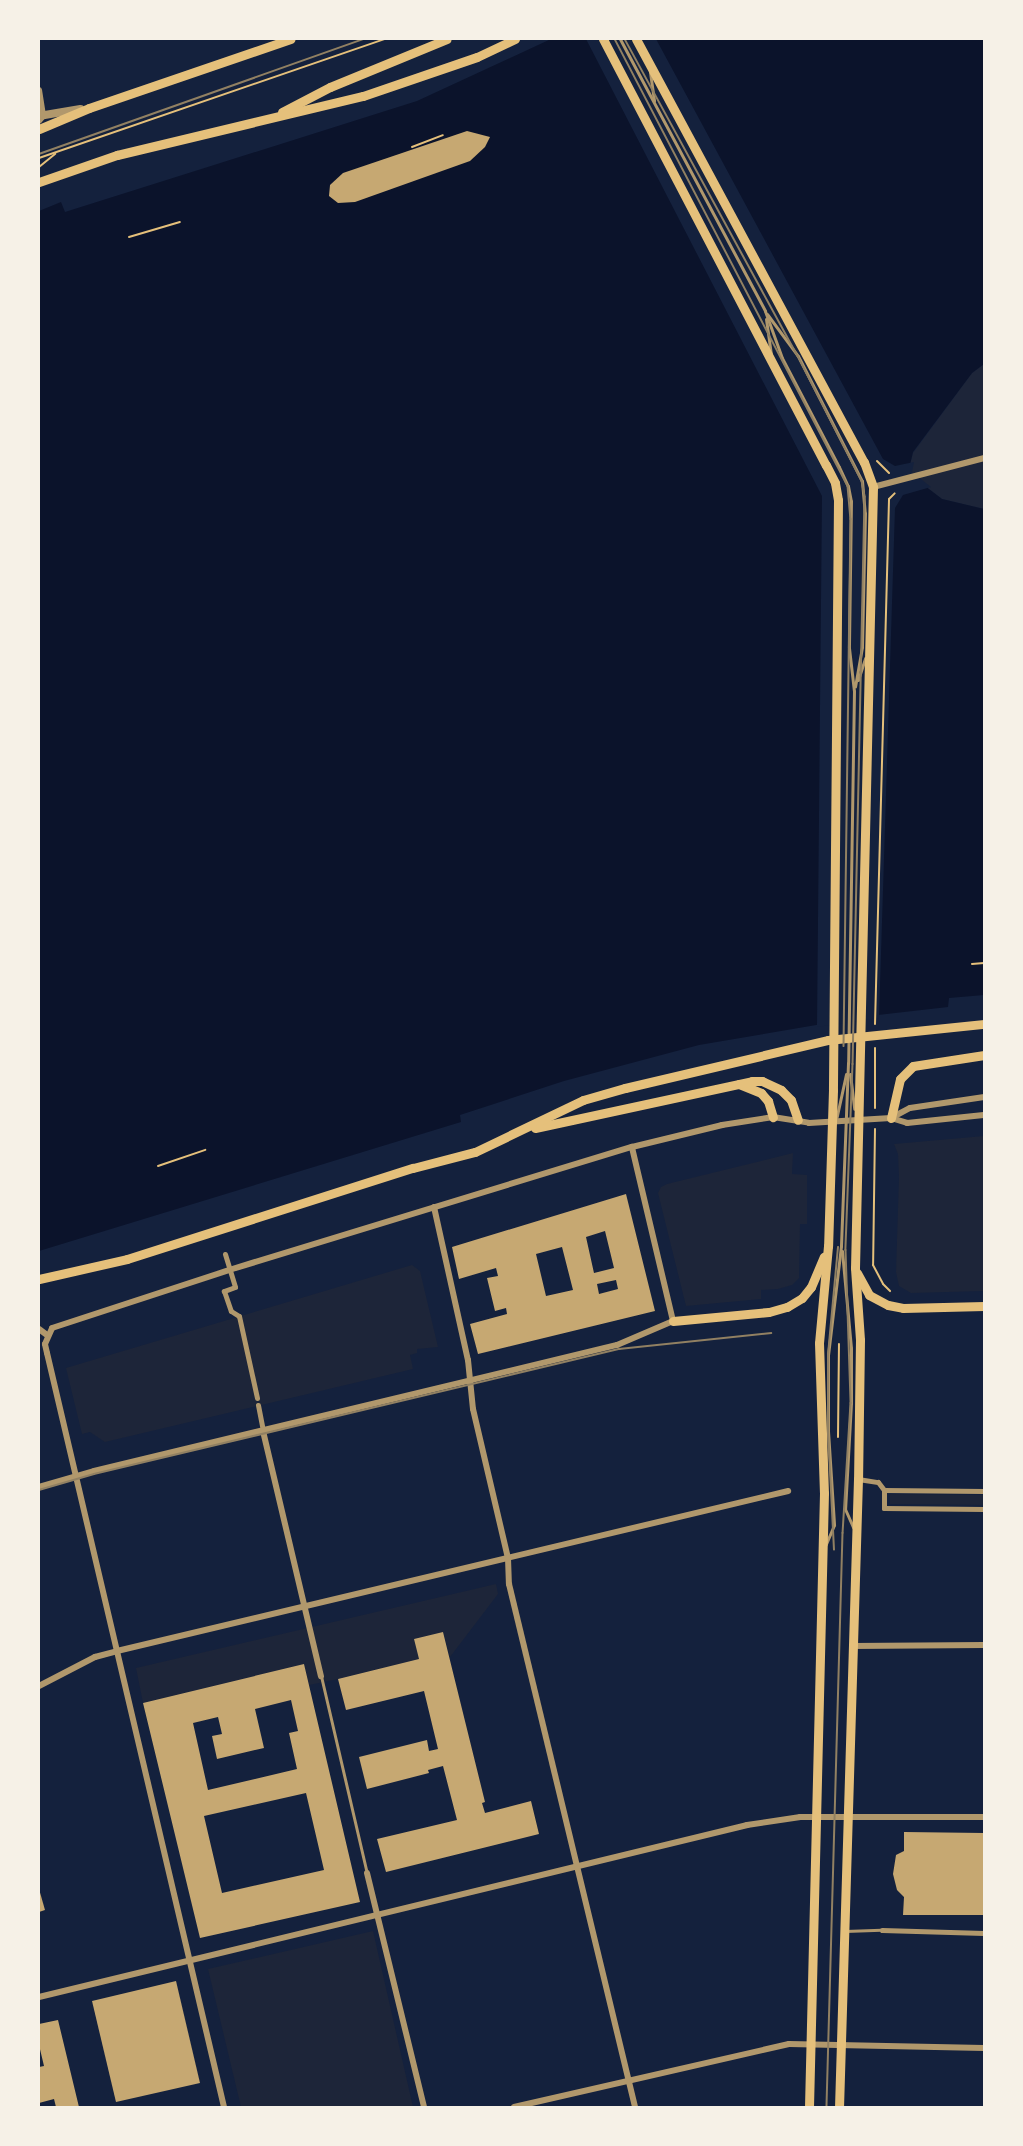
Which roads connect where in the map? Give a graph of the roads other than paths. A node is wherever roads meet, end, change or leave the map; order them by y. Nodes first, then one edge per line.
1 (291, 39) edge
2 (447, 39) edge
3 (515, 39) edge
4 (603, 39) edge
5 (620, 39) edge
6 (636, 39) edge
7 (649, 62) junction
8 (39, 90) edge
9 (654, 103) junction
10 (89, 108) junction
11 (40, 117) edge
12 (275, 117) junction
13 (39, 129) edge
14 (39, 182) edge
15 (765, 311) junction
16 (772, 363) junction
17 (984, 458) edge
18 (873, 487) junction
19 (869, 648) junction
20 (854, 690) junction
21 (984, 1024) edge
22 (984, 1055) edge
23 (848, 1064) junction
24 (736, 1083) junction
25 (984, 1098) edge
26 (984, 1115) edge
27 (773, 1117) junction
28 (891, 1118) junction
29 (798, 1120) junction
30 (524, 1130) junction
31 (831, 1144) junction
32 (859, 1145) junction
33 (632, 1147) junction
34 (434, 1207) junction
35 (828, 1246) junction
36 (842, 1246) junction
37 (225, 1254) dead end
38 (855, 1268) junction
39 (229, 1270) junction
40 (39, 1279) edge
41 (851, 1291) junction
42 (984, 1306) edge
43 (673, 1321) junction
44 (39, 1329) edge
45 (39, 1335) edge
46 (47, 1335) junction
47 (46, 1353) junction
48 (39, 1355) edge
49 (470, 1382) junction
50 (263, 1431) junction
51 (75, 1475) junction
52 (858, 1479) junction
53 (39, 1487) edge
54 (884, 1490) junction
55 (788, 1491) dead end
56 (984, 1491) edge
57 (984, 1509) edge
58 (856, 1534) junction
59 (822, 1553) junction
60 (508, 1558) junction
61 (305, 1606) junction
62 (851, 1646) junction
63 (984, 1646) edge
64 (117, 1651) junction
65 (321, 1676) joint
66 (39, 1686) edge
67 (817, 1816) junction
68 (847, 1816) junction
69 (984, 1817) edge
70 (577, 1865) junction
71 (367, 1873) joint
72 (377, 1914) junction
73 (882, 1930) joint
74 (844, 1931) junction
75 (984, 1933) edge
76 (190, 1960) junction
77 (39, 1997) edge
78 (811, 2043) junction
79 (841, 2045) junction
80 (984, 2048) edge
81 (628, 2080) junction
82 (224, 2107) edge
83 (424, 2107) edge
84 (514, 2107) edge
85 (635, 2107) edge
86 (809, 2107) edge
87 (839, 2107) edge

1 - 10 main road
2 - 12 main road
3 - 12 main road
4 - 16 main road
5 - 9 lane
6 - 7 main road
7 - 9 lane
7 - 18 main road
8 - 11 street
9 - 15 lane
10 - 11 street
10 - 13 main road
12 - 14 main road
15 - 16 lane
15 - 20 lane
15 - 20 lane
16 - 31 main road
17 - 18 street
18 - 19 main road
19 - 20 lane
19 - 32 main road
20 - 23 lane
21 - 30 main road
22 - 28 main road
23 - 31 lane
23 - 32 lane
23 - 36 lane
24 - 27 main road
24 - 29 main road
24 - 30 main road
25 - 28 street
26 - 28 street
27 - 29 street
27 - 33 street
28 - 29 street
30 - 40 main road
31 - 35 main road
32 - 38 main road
33 - 34 street
33 - 43 street
34 - 39 street
34 - 49 street
35 - 43 main road
35 - 59 main road
36 - 41 lane
36 - 59 lane
37 - 39 street
38 - 41 main road
38 - 42 main road
39 - 46 street
39 - 50 street
41 - 52 main road
41 - 58 lane
43 - 49 street
44 - 46 street
45 - 46 lane
46 - 47 street
47 - 48 lane
47 - 51 street
49 - 50 street
49 - 60 street
50 - 51 street
50 - 61 street
51 - 53 street
51 - 64 street
52 - 54 street
52 - 58 main road
54 - 56 street
54 - 57 street
55 - 60 street
58 - 62 main road
59 - 67 main road
60 - 61 street
60 - 70 street
61 - 64 street
61 - 65 street
62 - 63 street
62 - 68 main road
64 - 66 street
64 - 76 street
65 - 71 lane
67 - 68 street
67 - 70 street
67 - 78 main road
68 - 69 street
68 - 74 main road
70 - 72 street
70 - 81 street
71 - 72 street
72 - 76 street
72 - 83 street
73 - 74 lane
73 - 75 street
74 - 79 main road
76 - 77 street
76 - 82 street
78 - 79 street
78 - 81 street
78 - 86 main road
79 - 80 street
79 - 87 main road
81 - 84 street
81 - 85 street

